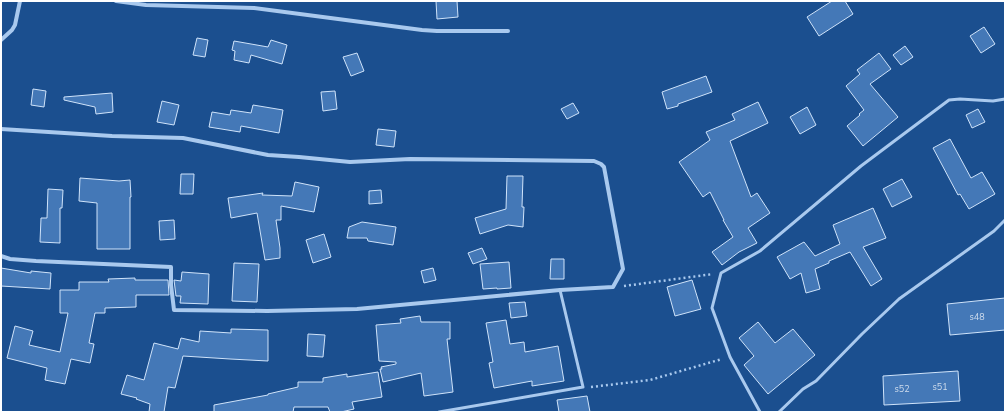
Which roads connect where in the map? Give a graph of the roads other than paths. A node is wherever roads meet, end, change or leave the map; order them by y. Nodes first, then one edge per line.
1 (20, 1) edge
2 (116, 1) edge
3 (508, 31) dead end
4 (1, 40) edge
5 (1005, 99) edge
6 (1, 130) edge
7 (1005, 220) edge
8 (1, 256) edge
9 (560, 290) junction
10 (439, 412) edge
11 (760, 412) edge
12 (779, 412) edge

1 - 4 street
2 - 3 street
5 - 11 lane
6 - 9 street
7 - 12 lane
8 - 9 street
9 - 10 lane

